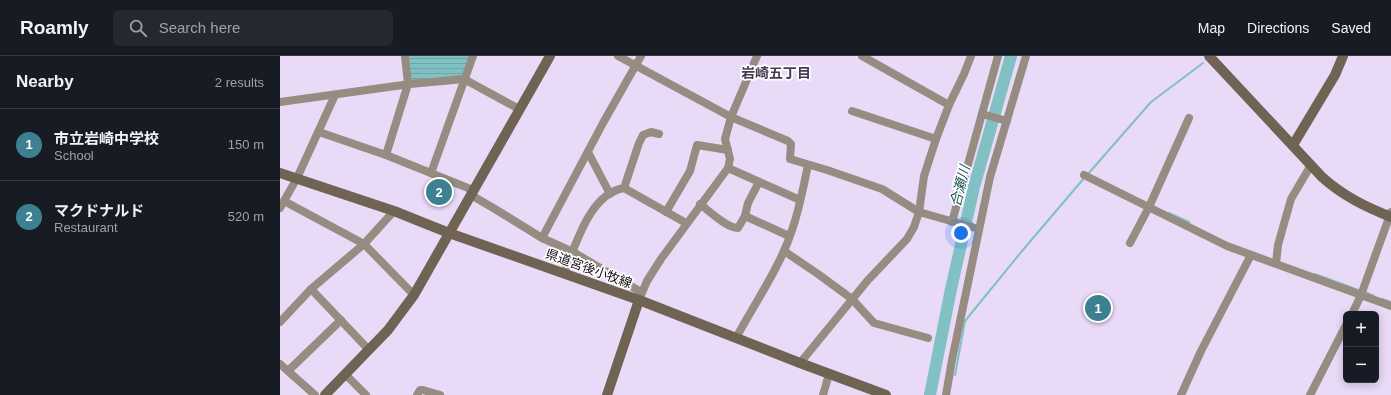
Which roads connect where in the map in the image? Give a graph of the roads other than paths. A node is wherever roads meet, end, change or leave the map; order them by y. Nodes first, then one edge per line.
1 (405, 56) edge
2 (473, 56) edge
3 (550, 56) edge
4 (618, 56) edge
5 (641, 56) edge
6 (757, 56) edge
7 (862, 56) edge
8 (970, 56) edge
9 (998, 56) edge
10 (1026, 56) edge
11 (1209, 56) edge
12 (1343, 56) edge
13 (635, 66) junction
14 (464, 79) junction
15 (408, 84) junction
16 (335, 95) junction
17 (280, 102) edge
18 (949, 105) junction
19 (519, 109) junction
20 (852, 111) dead end
21 (982, 114) junction
22 (731, 117) junction
23 (1189, 118) dead end
24 (1007, 121) junction
25 (319, 132) junction
26 (659, 134) dead end
27 (936, 139) junction
28 (1293, 145) junction
29 (728, 150) junction
30 (588, 152) junction
31 (386, 155) junction
32 (808, 165) junction
33 (1311, 165) junction
34 (728, 168) junction
35 (280, 173) edge
36 (430, 173) junction
37 (1084, 175) dead end
38 (297, 178) junction
39 (759, 182) junction
40 (624, 188) junction
41 (472, 193) junction
42 (610, 194) junction
43 (800, 200) junction
44 (700, 204) junction
45 (1151, 204) junction
46 (282, 205) edge
47 (394, 211) junction
48 (666, 212) junction
49 (919, 212) junction
50 (1390, 215) edge
51 (745, 216) junction
52 (954, 222) junction
53 (686, 223) junction
54 (976, 228) junction
55 (449, 232) junction
56 (789, 236) junction
57 (542, 238) junction
58 (1130, 243) dead end
59 (364, 244) junction
60 (784, 251) junction
61 (573, 252) junction
62 (1251, 255) junction
63 (1276, 263) junction
64 (564, 273) junction
65 (311, 289) junction
66 (414, 295) junction
67 (1361, 295) junction
68 (640, 296) junction
69 (852, 299) junction
70 (1391, 306) edge
71 (1353, 311) edge
72 (341, 320) junction
73 (280, 322) edge
74 (1343, 331) edge
75 (736, 338) junction
76 (928, 338) dead end
77 (369, 350) junction
78 (800, 363) junction
79 (280, 364) edge
80 (288, 371) junction
81 (829, 374) junction
82 (346, 375) junction
83 (315, 395) edge
84 (325, 395) edge
85 (366, 395) edge
86 (417, 395) edge
87 (440, 395) edge
88 (607, 395) edge
89 (823, 395) edge
90 (886, 395) edge
91 (946, 395) edge
92 (1180, 395) edge
93 (1310, 395) edge

1 - 15 street
2 - 14 street
3 - 19 street
4 - 13 street
5 - 13 street
6 - 22 street
7 - 18 street
8 - 18 street
9 - 21 street
10 - 24 street
11 - 28 street
12 - 28 street
13 - 22 street
13 - 30 street
14 - 15 street
14 - 19 street
14 - 36 street
15 - 16 street
15 - 31 street
16 - 17 street
16 - 25 street
18 - 27 street
19 - 41 street
20 - 27 street
21 - 24 street
21 - 52 street
22 - 29 street
22 - 32 street
23 - 45 street
24 - 54 street
25 - 31 street
25 - 38 street
26 - 40 street
27 - 49 street
28 - 33 street
29 - 34 street
29 - 48 street
30 - 42 street
30 - 57 street
31 - 36 street
32 - 43 street
32 - 49 street
33 - 50 street
33 - 63 street
34 - 39 street
34 - 44 street
35 - 38 street, 県道宮後小牧線
36 - 41 street
37 - 45 street
38 - 46 street
38 - 47 street, 県道宮後小牧線
39 - 43 street
39 - 51 street
40 - 42 street
40 - 48 street
41 - 55 street
41 - 57 street
42 - 61 street
43 - 56 street
44 - 51 street
44 - 53 street
45 - 58 street
45 - 62 street
46 - 59 street
47 - 55 street, 県道宮後小牧線
47 - 59 street
48 - 53 street
49 - 52 street
49 - 69 street
50 - 67 street
51 - 56 street
52 - 54 street
53 - 68 street
54 - 91 street
55 - 64 street, 県道宮後小牧線
55 - 66 street
56 - 60 street
57 - 61 street
59 - 65 street
59 - 66 street
60 - 69 street
60 - 75 street
61 - 64 street
61 - 68 street
62 - 63 street
62 - 92 street
63 - 67 street
64 - 68 street, 県道宮後小牧線
65 - 72 street
65 - 73 street
66 - 77 street
67 - 70 street
67 - 71 street
68 - 75 street, 県道宮後小牧線
68 - 88 street
69 - 76 street
69 - 78 street
72 - 77 street
72 - 80 street
74 - 93 street
75 - 78 street, 県道宮後小牧線
77 - 82 street
78 - 81 street, 県道宮後小牧線
79 - 80 street
80 - 83 street
81 - 89 street
81 - 90 street, 県道宮後小牧線
82 - 84 street
82 - 85 street
86 - 87 street

